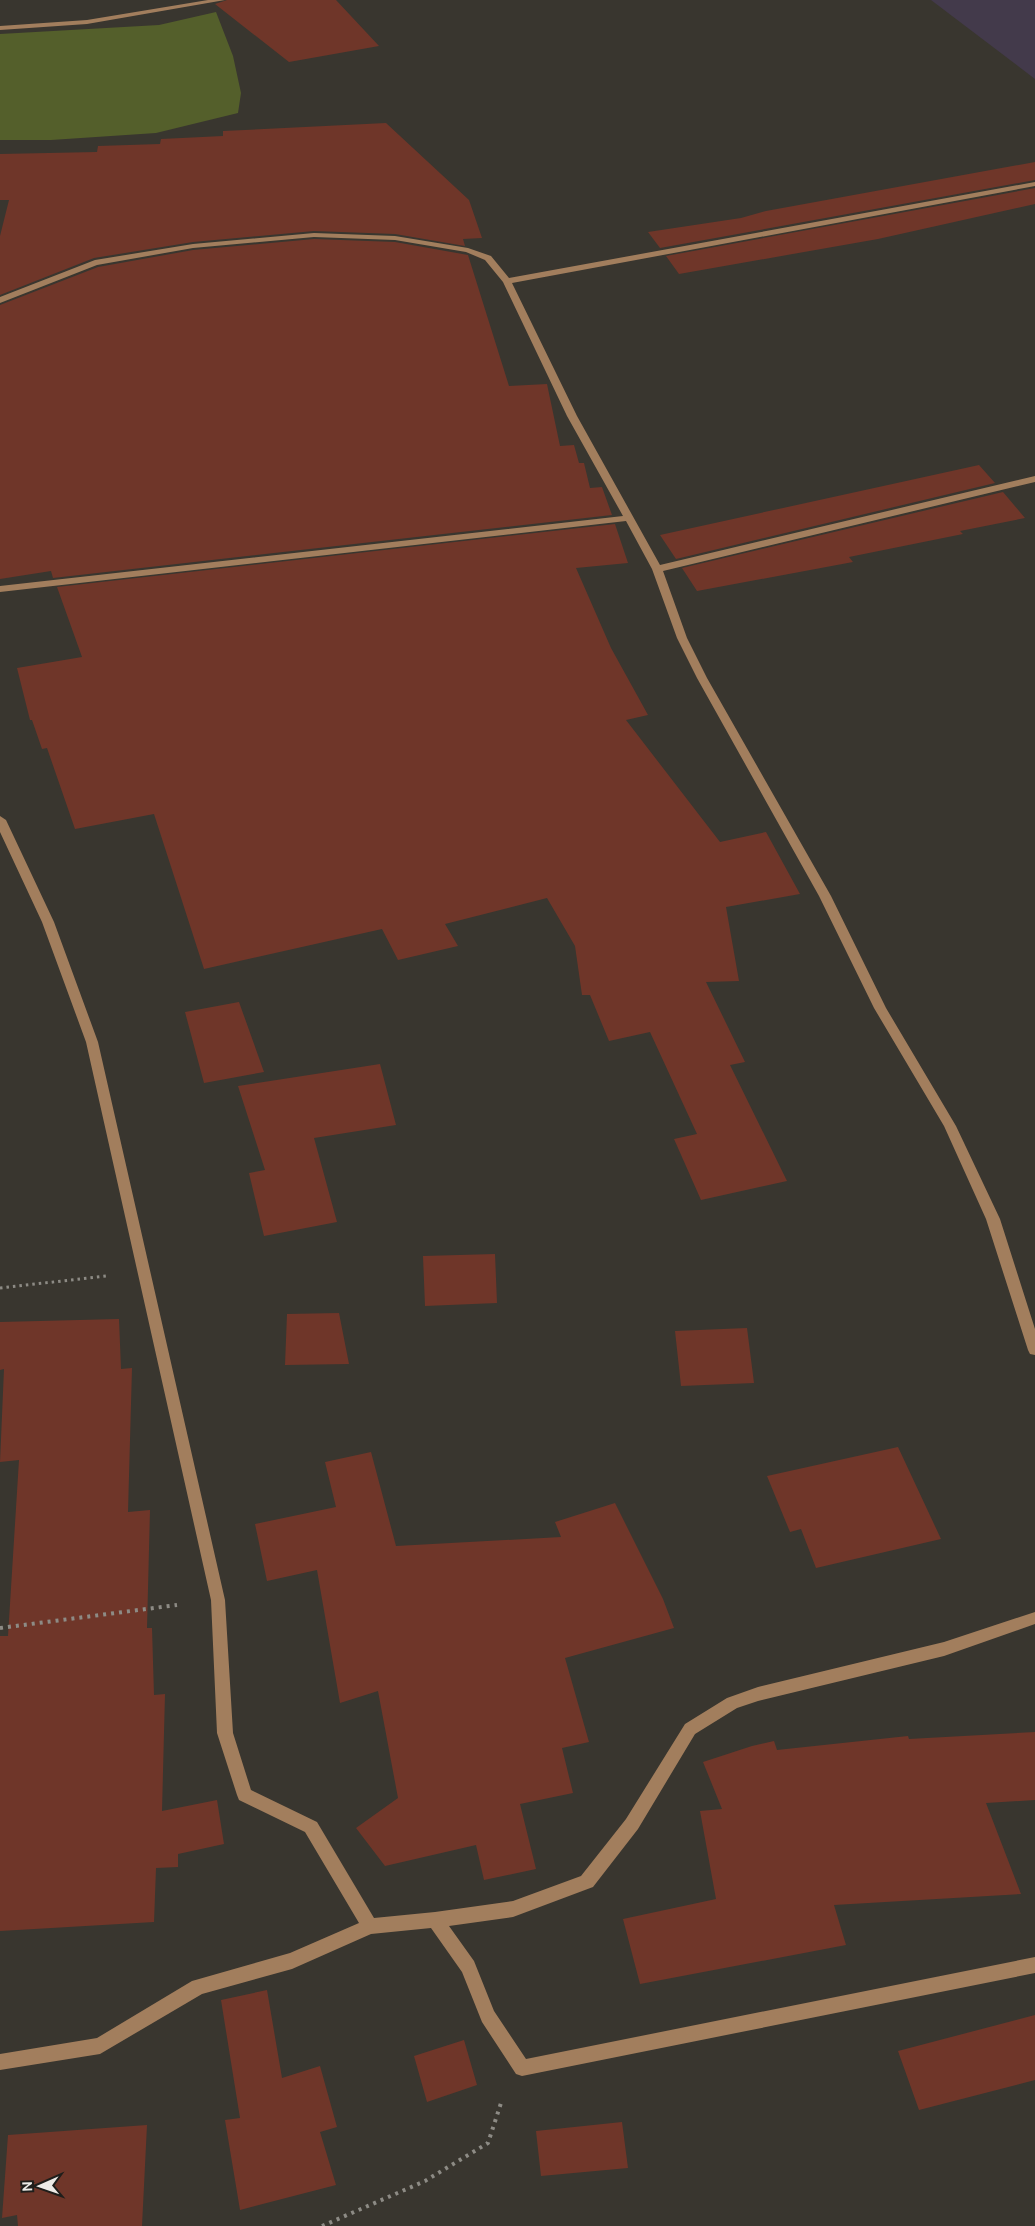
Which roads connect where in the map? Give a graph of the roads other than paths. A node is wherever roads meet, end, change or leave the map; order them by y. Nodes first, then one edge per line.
1 (221, 0) edge
2 (0, 28) edge
3 (1035, 184) edge
4 (506, 281) junction
5 (0, 300) edge
6 (1035, 480) edge
7 (628, 518) junction
8 (656, 570) junction
9 (0, 589) edge
10 (0, 820) edge
11 (1035, 1350) edge
12 (1035, 1618) edge
13 (435, 1920) junction
14 (370, 1926) junction
15 (1035, 1965) edge
16 (0, 2062) edge

1 - 2 street
3 - 4 street
4 - 5 street
4 - 7 street
6 - 8 street
7 - 8 street
7 - 9 street
8 - 11 street
10 - 14 street
12 - 13 street
13 - 14 street
13 - 15 street
14 - 16 street

